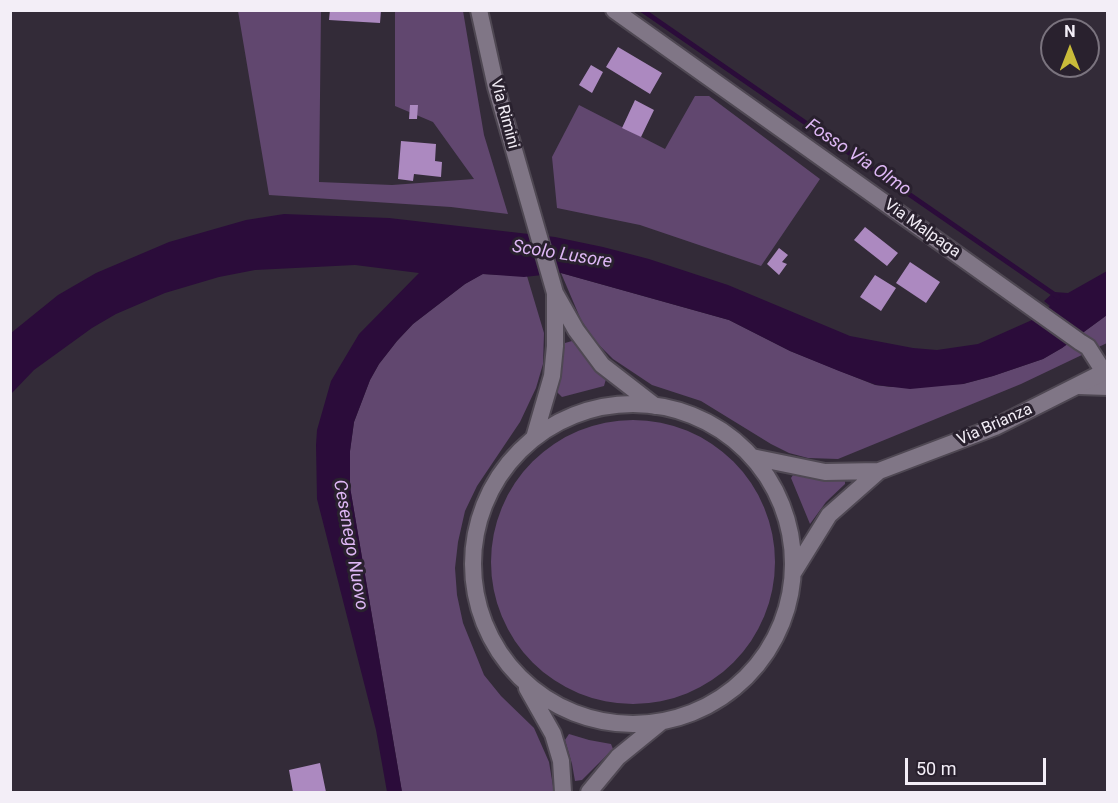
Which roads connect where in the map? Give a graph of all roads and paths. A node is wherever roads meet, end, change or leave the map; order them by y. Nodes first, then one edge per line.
1 (479, 10) edge
2 (614, 10) edge
3 (555, 293) junction
4 (1106, 377) edge
5 (656, 406) junction
6 (534, 438) junction
7 (752, 457) junction
8 (879, 471) junction
9 (793, 573) junction
10 (523, 682) junction
11 (661, 722) junction
12 (563, 792) edge
13 (589, 792) edge

1 - 3 main road, Via Rimini
2 - 4 main road, Via Malpaga
3 - 5 main road
3 - 6 main road
4 - 8 main road, Via Brianza
5 - 6 main road
5 - 7 main road
6 - 10 main road
7 - 8 main road, Via Brianza
7 - 9 main road
8 - 9 main road, Via Brianza
9 - 11 main road
10 - 11 main road
10 - 12 main road
11 - 13 main road

